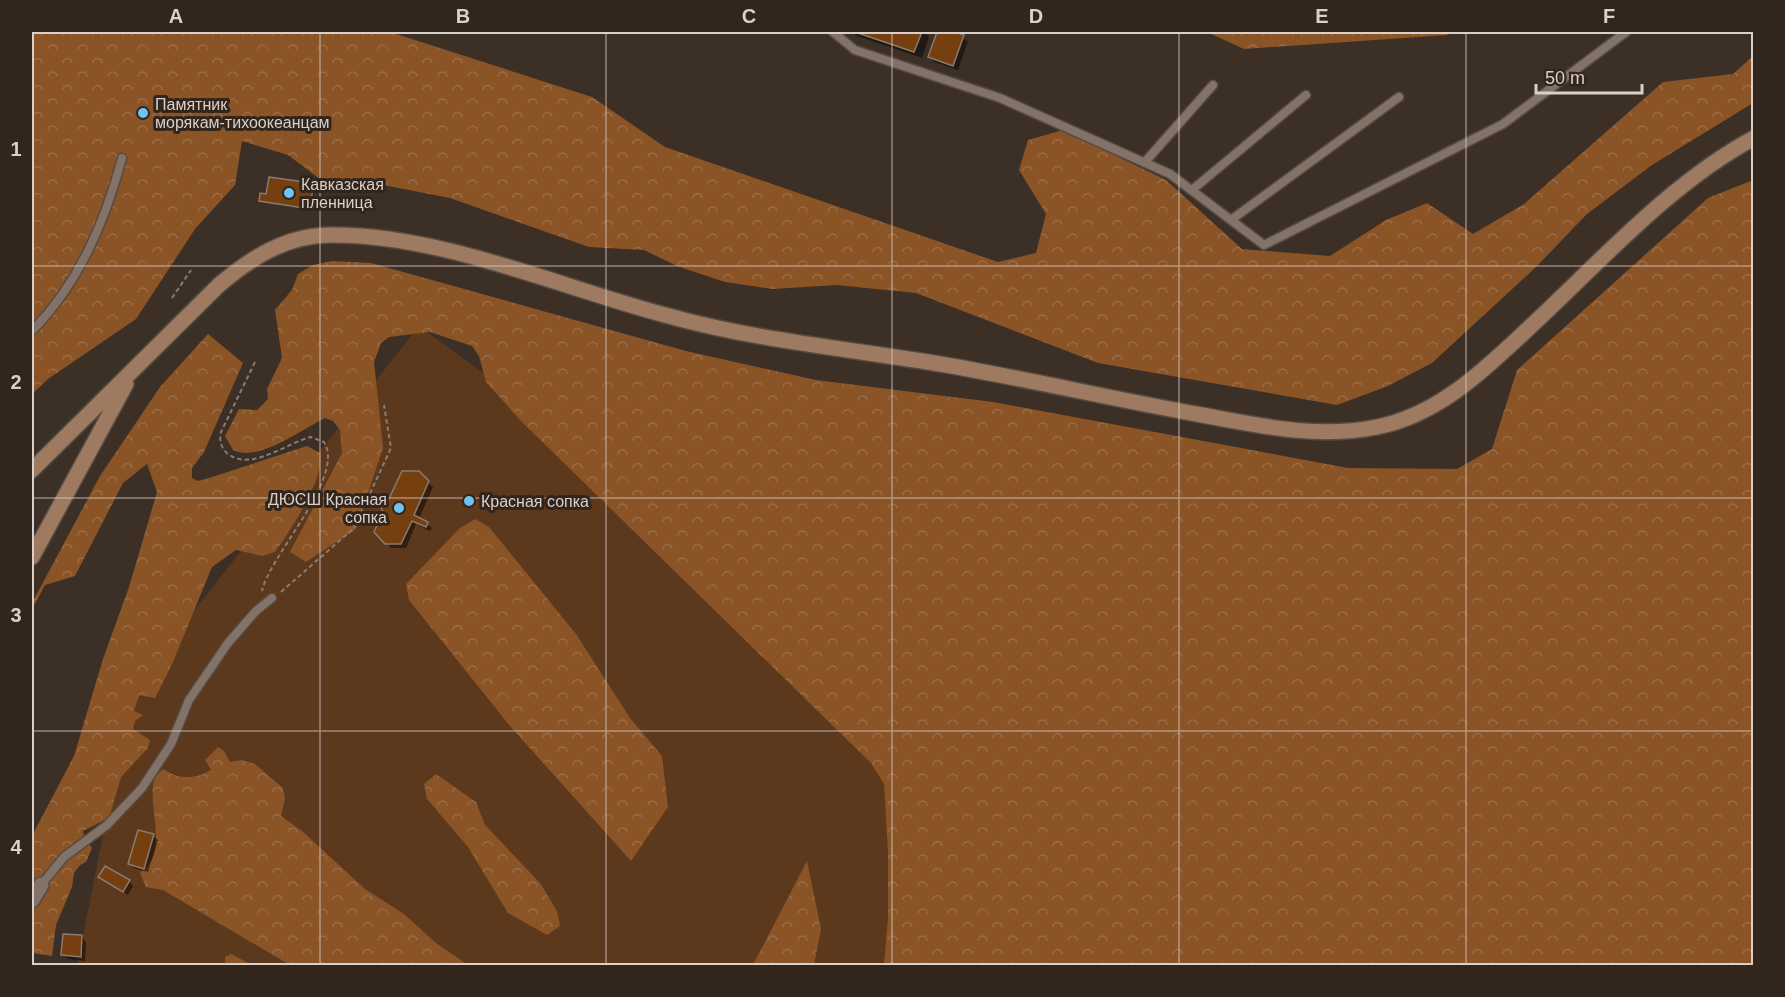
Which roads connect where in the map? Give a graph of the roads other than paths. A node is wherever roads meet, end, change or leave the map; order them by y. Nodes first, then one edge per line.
1 (833, 32) edge
2 (1626, 32) edge
3 (1213, 86) dead end
4 (1306, 95) dead end
5 (1399, 97) dead end
6 (1754, 138) edge
7 (123, 158) dead end
8 (1145, 162) junction
9 (1192, 190) junction
10 (1232, 220) junction
11 (32, 331) edge
12 (143, 358) junction
13 (32, 470) edge
14 (32, 557) edge
15 (272, 598) road end
16 (41, 885) joint
17 (32, 900) edge

1 - 8 lane
2 - 10 lane
3 - 8 lane
4 - 9 lane
5 - 10 lane
6 - 12 street
7 - 11 lane
8 - 9 lane
9 - 10 lane
12 - 13 street
12 - 14 street
15 - 16 lane
16 - 17 street

